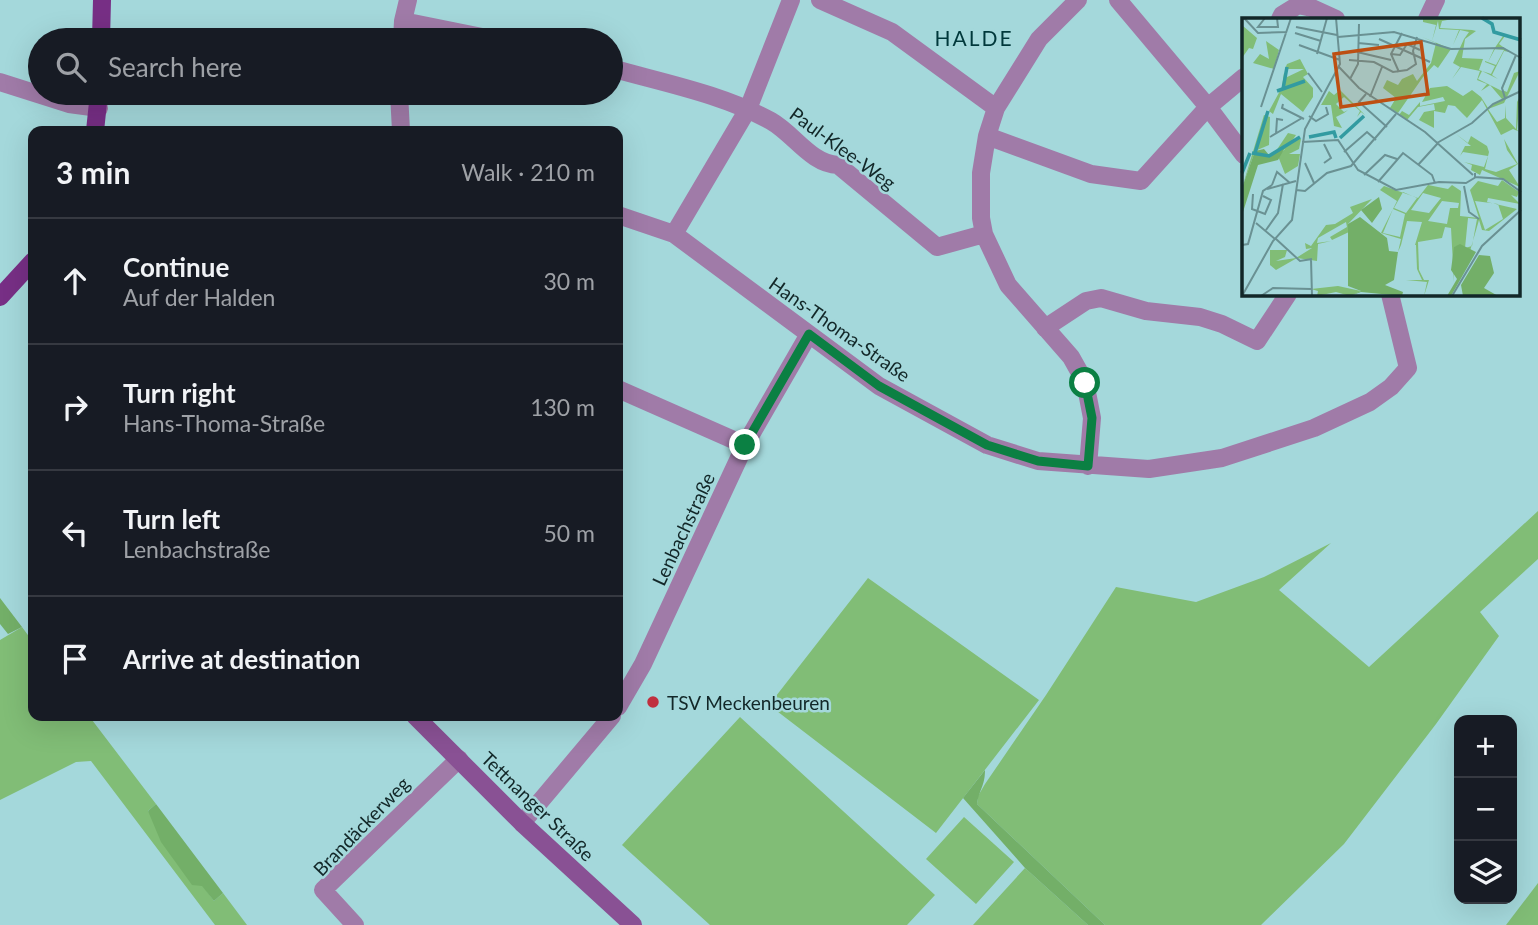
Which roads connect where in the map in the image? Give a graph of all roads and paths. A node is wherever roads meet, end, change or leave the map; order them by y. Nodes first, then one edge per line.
1 (102, 0) edge
2 (408, 0) edge
3 (791, 0) edge
4 (820, 0) edge
5 (1078, 0) edge
6 (1118, 0) edge
7 (1436, 0) edge
8 (1280, 18) edge
9 (1334, 18) edge
10 (1427, 18) edge
11 (403, 21) junction
12 (101, 28) edge
13 (403, 28) edge
14 (438, 28) edge
15 (623, 72) edge
16 (1242, 79) edge
17 (0, 82) edge
18 (28, 91) edge
19 (98, 105) edge
20 (398, 105) edge
21 (1208, 107) junction
22 (996, 108) junction
23 (748, 109) junction
24 (96, 126) edge
25 (400, 126) edge
26 (987, 136) junction
27 (1242, 152) edge
28 (623, 217) edge
29 (674, 234) junction
30 (984, 234) junction
31 (28, 266) edge
32 (1287, 296) edge
33 (1390, 296) edge
34 (0, 297) edge
35 (1045, 328) junction
36 (809, 334) junction
37 (623, 391) edge
38 (745, 445) junction
39 (1088, 466) junction
40 (623, 695) edge
41 (420, 721) edge
42 (605, 721) edge
43 (459, 760) junction
44 (522, 823) junction
45 (355, 925) edge
46 (633, 925) edge

1 - 12 main road
2 - 11 street
3 - 23 street
4 - 22 street
5 - 22 street
6 - 21 street
7 - 10 street
8 - 9 street
11 - 13 street
11 - 14 street
15 - 23 street
16 - 21 street
17 - 18 street
19 - 24 main road
20 - 25 street
21 - 26 street
21 - 27 street
22 - 26 street
23 - 29 street
23 - 30 street, Paul-Klee-Weg
26 - 30 street
28 - 29 street, Hans-Thoma-Straße
29 - 36 street, Hans-Thoma-Straße
30 - 35 street
31 - 34 main road
32 - 35 street
33 - 39 street, Hans-Thoma-Straße
35 - 39 street
36 - 38 street, Lenbachstraße
36 - 39 street, Hans-Thoma-Straße
37 - 38 street
38 - 40 street, Lenbachstraße
41 - 43 main road, Tettnanger Straße
42 - 44 street, Lenbachstraße
43 - 44 main road, Tettnanger Straße
43 - 45 street, Brandäckerweg
44 - 46 main road, Tettnanger Straße

